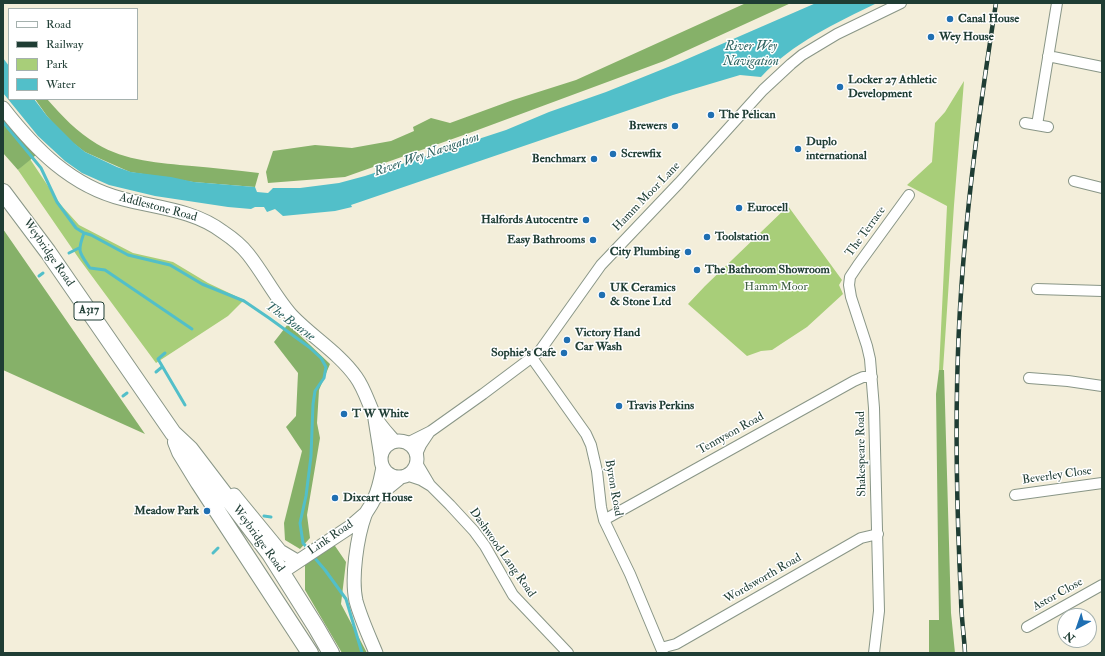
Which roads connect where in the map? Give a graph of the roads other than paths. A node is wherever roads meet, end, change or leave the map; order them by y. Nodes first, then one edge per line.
1 (901, 3) edge
2 (1057, 3) edge
3 (1048, 56) junction
4 (1102, 67) edge
5 (3, 108) edge
6 (1025, 123) dead end
7 (1037, 125) junction
8 (1048, 127) dead end
9 (1074, 180) dead end
10 (1102, 188) edge
11 (3, 192) edge
12 (909, 195) dead end
13 (849, 286) joint
14 (1037, 288) dead end
15 (1102, 291) edge
16 (532, 358) junction
17 (872, 376) junction
18 (1030, 378) dead end
19 (1102, 386) edge
20 (374, 415) junction
21 (431, 431) junction
22 (173, 433) junction
23 (394, 441) junction
24 (407, 443) junction
25 (190, 448) junction
26 (417, 459) junction
27 (382, 462) junction
28 (403, 476) junction
29 (1102, 483) edge
30 (431, 486) junction
31 (1015, 495) dead end
32 (374, 499) junction
33 (365, 514) junction
34 (604, 520) junction
35 (878, 534) junction
36 (306, 555) junction
37 (282, 572) junction
38 (1102, 585) edge
39 (1027, 627) dead end
40 (662, 650) edge
41 (310, 653) edge
42 (319, 653) edge
43 (331, 653) edge
44 (376, 653) edge
45 (568, 653) edge
46 (874, 653) edge

1 - 16 street, Hamm Moor Lane
2 - 3 street
3 - 4 street
3 - 7 street
5 - 20 street, Addlestone Road
6 - 7 street
7 - 8 street
9 - 10 street
11 - 22 main road, Weybridge Road / A317
12 - 13 street, The Terrace
13 - 17 street, Shakespeare Road
14 - 15 street
16 - 21 street, Hamm Moor Lane
16 - 34 street, Byron Road
17 - 34 street, Tennyson Road
17 - 35 street, Shakespeare Road
18 - 19 street
20 - 23 street, Addlestone Road
20 - 27 street, Addlestone Road
21 - 24 street, Hamm Moor Lane
21 - 26 street, Hamm Moor Lane
22 - 25 main road, Weybridge Road / A317
22 - 41 main road, Weybridge Road / A317
23 - 24 street
23 - 27 street
24 - 26 street
25 - 36 street, Link Road
25 - 37 main road, Weybridge Road / A317
26 - 28 street
26 - 30 street, Dashwood Lang Road
27 - 28 street
27 - 32 street, Addlestone Road
28 - 30 street, Dashwood Lang Road
28 - 32 street, Addlestone Road
29 - 31 street, Beverley Close
30 - 45 street, Dashwood Lang Road
32 - 33 street, Addlestone Road
33 - 36 street, Link Road
33 - 44 street, Addlestone Road
34 - 40 street, Byron Road
35 - 40 street, Wordsworth Road
35 - 46 street, Shakespeare Road
36 - 37 street, Link Road
37 - 42 main road
37 - 43 main road, Weybridge Road / A317
38 - 39 street, Astor Close

